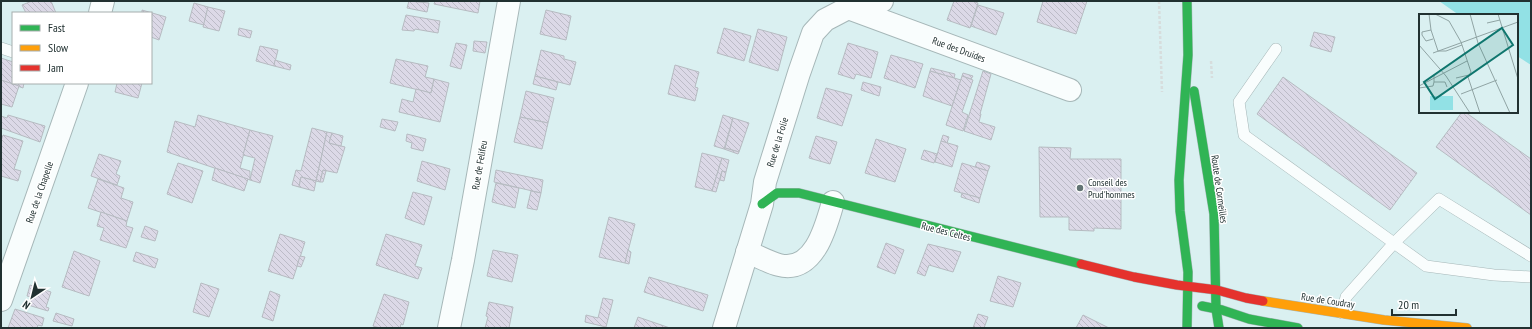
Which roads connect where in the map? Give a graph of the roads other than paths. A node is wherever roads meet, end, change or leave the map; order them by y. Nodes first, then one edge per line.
1 (103, 1) edge
2 (509, 1) edge
3 (882, 1) edge
4 (1187, 1) edge
5 (848, 8) junction
6 (100, 12) edge
7 (1, 48) edge
8 (1276, 50) dead end
9 (12, 52) edge
10 (1188, 55) junction
11 (77, 84) edge
12 (1070, 90) dead end
13 (833, 202) junction
14 (762, 204) junction
15 (1394, 243) junction
16 (748, 252) junction
17 (1531, 256) edge
18 (1134, 277) joint
19 (1531, 277) edge
20 (1217, 290) junction
21 (1188, 295) junction
22 (1, 300) edge
23 (1216, 309) junction
24 (1342, 313) junction
25 (449, 328) edge
26 (724, 328) edge
27 (1187, 328) edge
28 (1219, 328) edge
29 (1298, 328) edge
30 (1467, 328) edge

1 - 6 street
2 - 25 street, Rue de Felifeu
3 - 5 street, Rue de la Folie
4 - 10 street, Route de Cormeilles
5 - 12 street, Rue des Druides
5 - 14 street, Rue de la Folie
7 - 9 lane
8 - 15 lane
10 - 20 street, Route de Cormeilles
10 - 21 street, Route de Cormeilles
11 - 22 street, Rue de la Chapelle
13 - 14 street, Rue des Celtes
13 - 16 street
13 - 18 street, Rue des Celtes
14 - 16 street, Rue de la Folie
15 - 17 lane
15 - 19 lane
15 - 24 lane
16 - 26 street, Rue de la Folie
18 - 21 street, Rue des Celtes
20 - 21 street, Rue de Coudray
20 - 23 street, Route de Cormeilles
20 - 24 street, Rue de Coudray
21 - 23 street
21 - 27 street, Route de Cormeilles
23 - 28 street, Route de Cormeilles
23 - 29 street
24 - 30 street, Rue de Coudray

